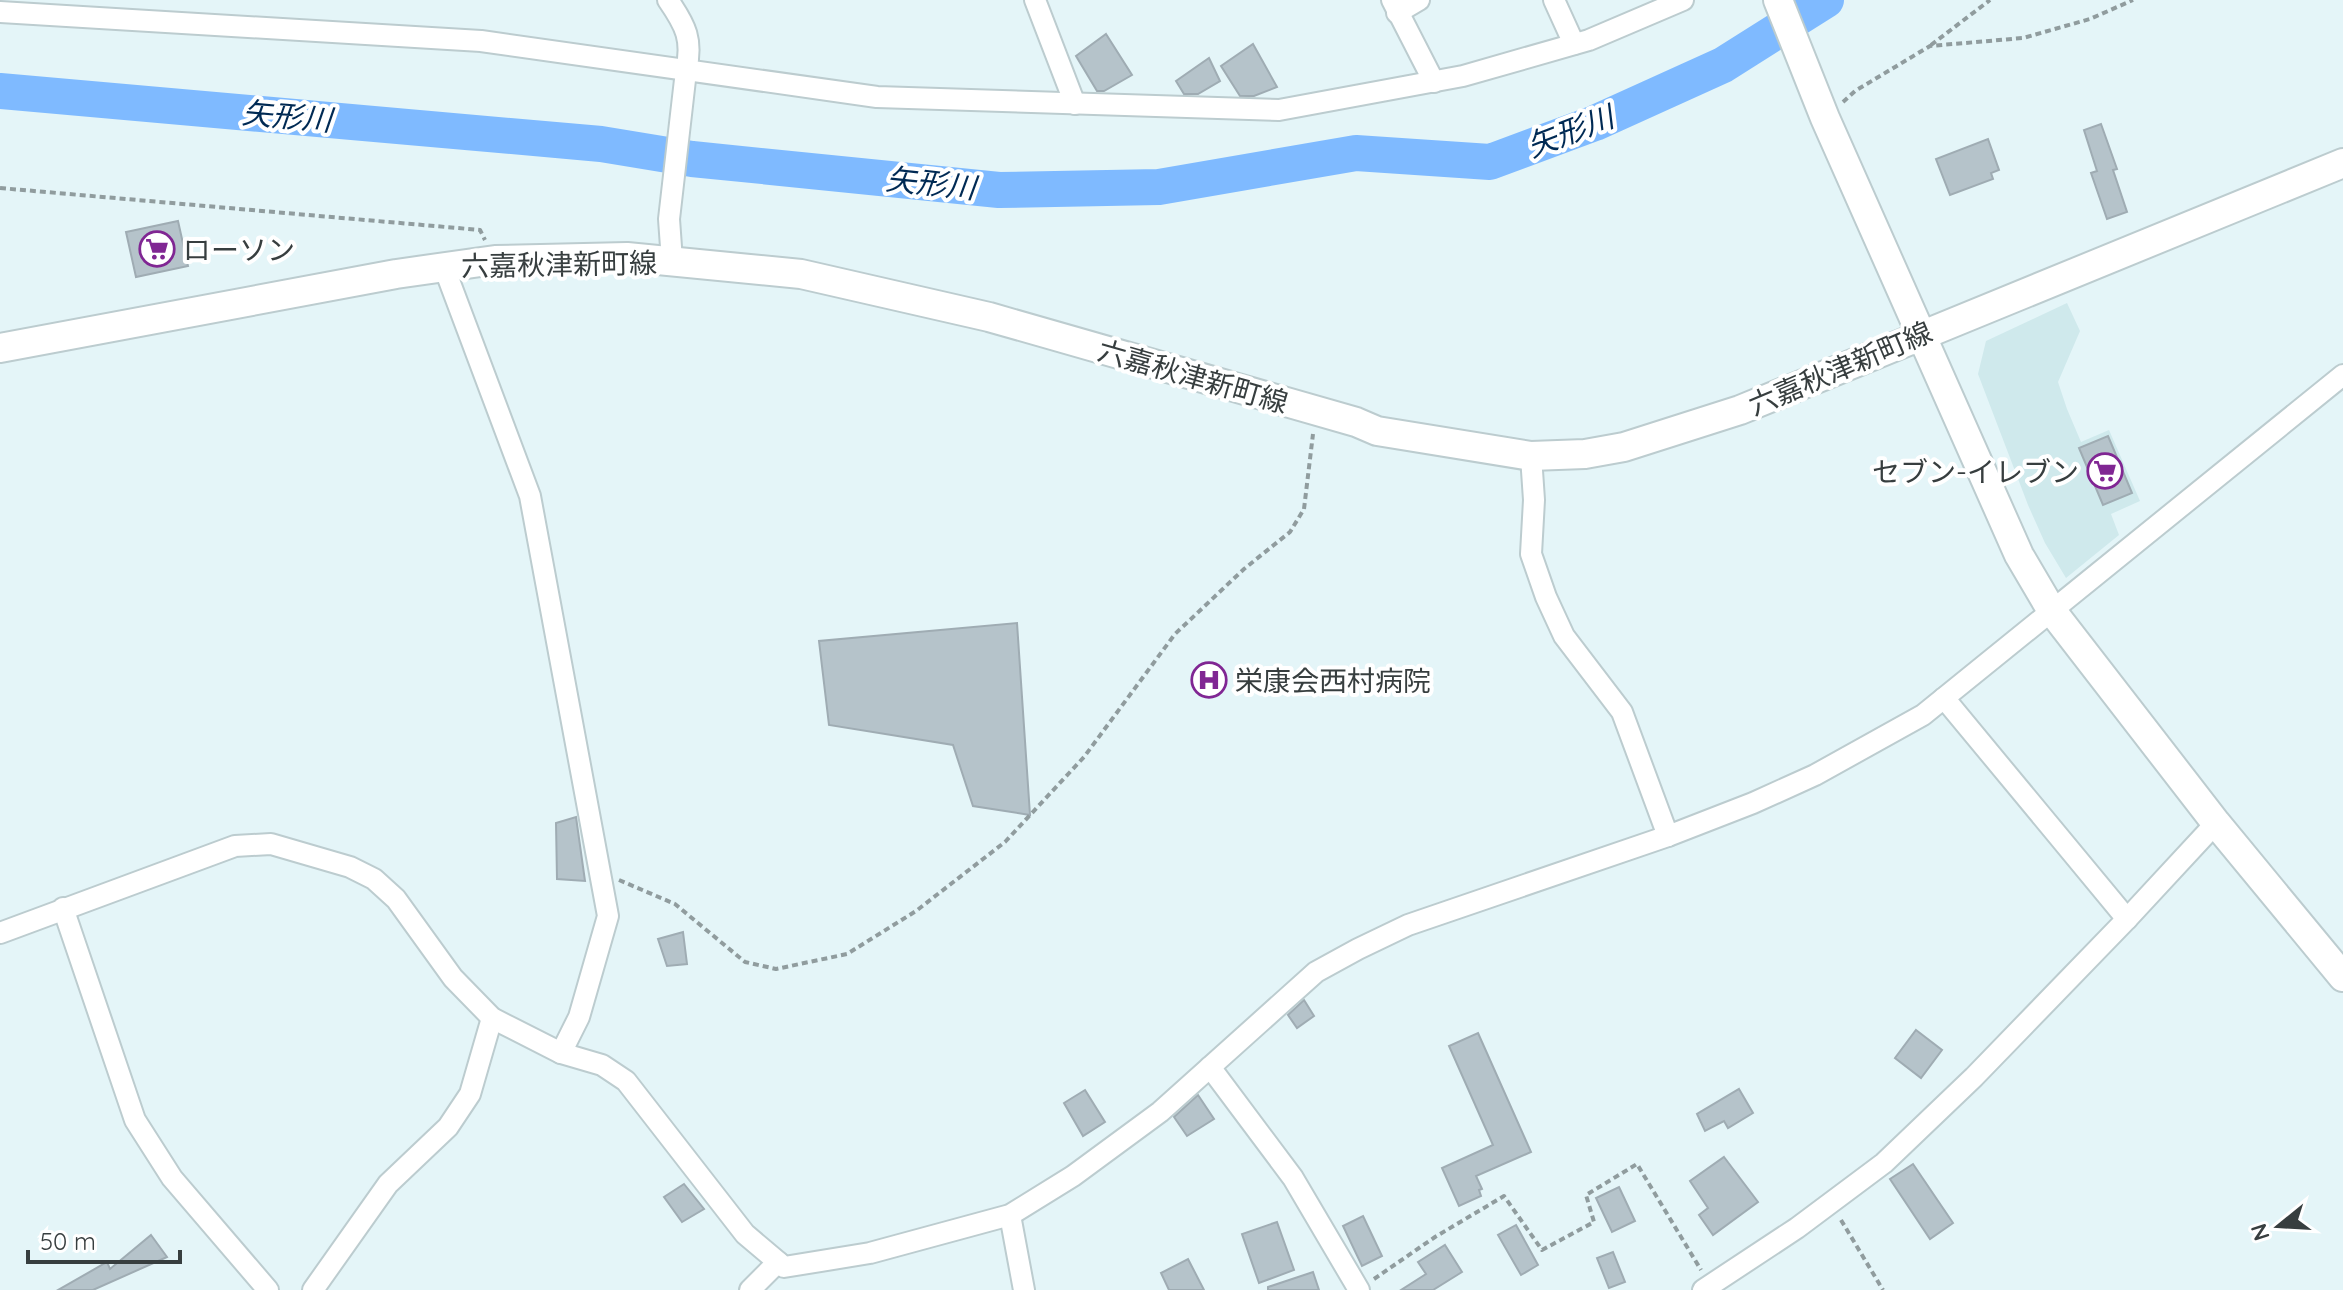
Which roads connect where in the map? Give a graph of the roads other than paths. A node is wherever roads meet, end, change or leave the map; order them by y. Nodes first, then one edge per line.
1 (668, 0) edge
2 (1035, 0) edge
3 (1419, 0) edge
4 (1554, 0) edge
5 (1683, 0) edge
6 (1778, 0) edge
7 (1395, 6) edge
8 (0, 12) edge
9 (1574, 44) junction
10 (686, 71) junction
11 (1434, 82) junction
12 (1075, 104) junction
13 (2343, 163) edge
14 (672, 261) junction
15 (444, 267) junction
16 (1921, 334) junction
17 (0, 348) edge
18 (2343, 375) edge
19 (1531, 456) junction
20 (2052, 611) junction
21 (1944, 698) junction
22 (2216, 823) junction
23 (1668, 836) junction
24 (63, 908) junction
25 (2127, 919) junction
26 (0, 933) edge
27 (2343, 977) edge
28 (492, 1018) junction
29 (561, 1053) junction
30 (1210, 1067) junction
31 (1010, 1215) junction
32 (778, 1262) junction
33 (1707, 1288) edge
34 (268, 1290) edge
35 (313, 1290) edge
36 (750, 1290) edge
37 (1024, 1290) edge
38 (1359, 1290) edge

1 - 10 street
2 - 12 street
3 - 7 street
4 - 9 street
5 - 9 street
6 - 16 main road
7 - 11 street
8 - 10 street
9 - 11 street
10 - 12 street
10 - 14 street
11 - 12 street
13 - 16 main road, 六嘉秋津新町線
14 - 15 main road, 六嘉秋津新町線
14 - 19 main road, 六嘉秋津新町線
15 - 17 main road, 六嘉秋津新町線
15 - 29 street
16 - 19 main road, 六嘉秋津新町線
16 - 20 main road
18 - 20 street
19 - 23 street
20 - 21 street
20 - 22 main road
21 - 23 street
21 - 25 street
22 - 25 street
22 - 27 main road
23 - 30 street
24 - 26 street
24 - 28 street
24 - 34 street
25 - 33 street
28 - 29 street
28 - 35 street
29 - 32 street
30 - 31 street
30 - 38 street
31 - 32 street
31 - 37 street
32 - 36 street

